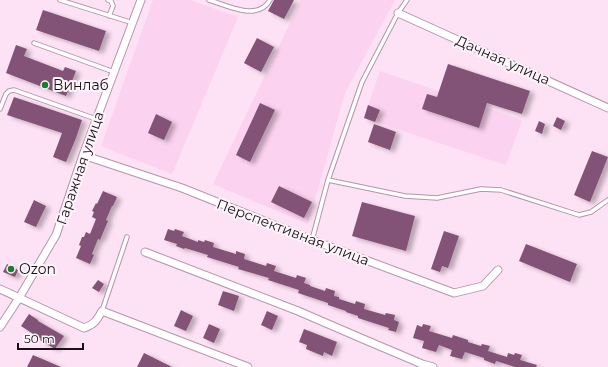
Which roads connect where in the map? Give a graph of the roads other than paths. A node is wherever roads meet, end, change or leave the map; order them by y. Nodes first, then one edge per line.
1 (60, 0) edge
2 (108, 0) edge
3 (141, 0) edge
4 (208, 0) edge
5 (270, 0) edge
6 (407, 0) edge
7 (398, 13) junction
8 (109, 16) junction
9 (132, 24) junction
10 (34, 43) dead end
11 (114, 72) junction
12 (608, 107) edge
13 (0, 109) edge
14 (97, 119) junction
15 (83, 155) junction
16 (328, 180) junction
17 (608, 200) edge
18 (127, 237) dead end
19 (312, 240) junction
20 (145, 252) dead end
21 (498, 270) dead end
22 (0, 289) edge
23 (20, 298) junction
24 (102, 311) junction
25 (0, 328) edge
26 (422, 365) edge
27 (248, 367) edge
28 (433, 367) edge

1 - 8 lane
2 - 8 lane
3 - 9 street, Гаражная улица
4 - 5 lane
6 - 7 lane
7 - 12 street, Дачная улица
7 - 16 lane
8 - 9 lane
9 - 11 street, Гаражная улица
10 - 11 lane
11 - 14 street, Гаражная улица
13 - 14 lane
14 - 15 street, Гаражная улица
15 - 19 street, Перспективная улица
15 - 23 street, Гаражная улица
16 - 17 lane
16 - 19 lane
18 - 24 lane
19 - 21 street, Перспективная улица
20 - 26 street
22 - 23 street
23 - 24 street
23 - 25 street, Гаражная улица
24 - 27 street
26 - 28 street

